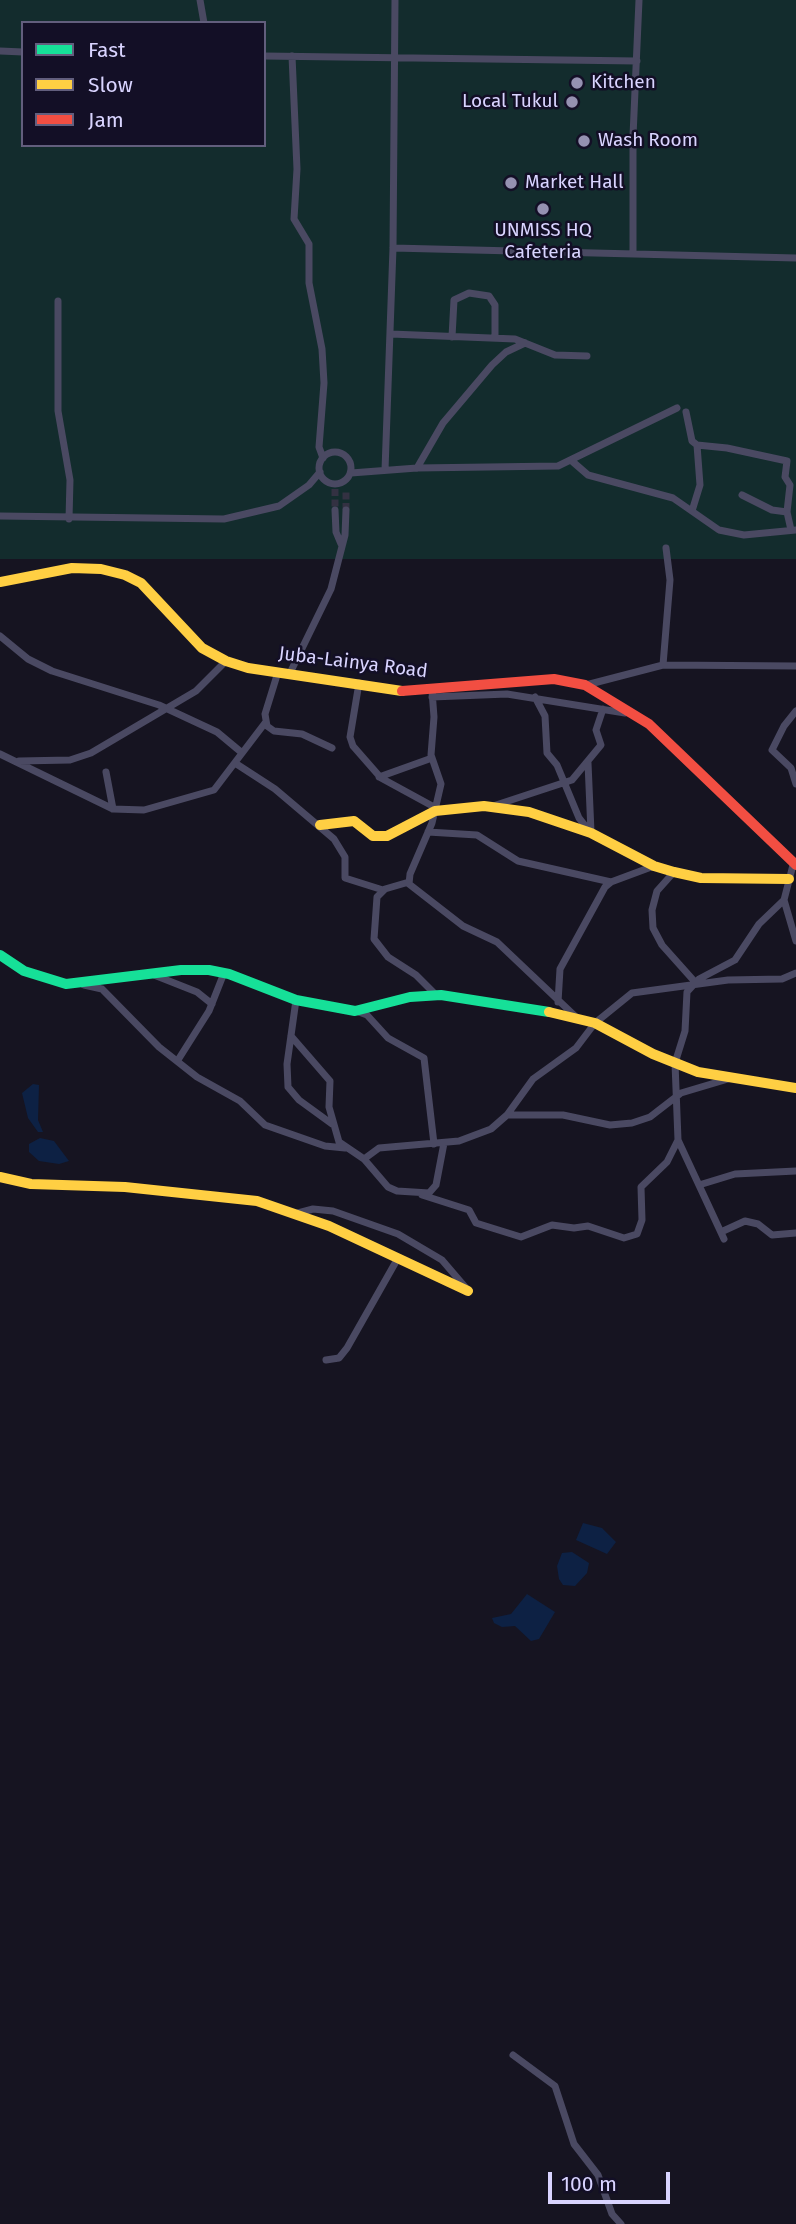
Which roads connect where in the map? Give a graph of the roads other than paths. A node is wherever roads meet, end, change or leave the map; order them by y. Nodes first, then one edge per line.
1 (200, 0) edge
2 (395, 0) edge
3 (639, 0) edge
4 (204, 21) edge
5 (0, 51) edge
6 (21, 52) edge
7 (266, 56) edge
8 (292, 56) junction
9 (394, 57) junction
10 (637, 61) junction
11 (393, 248) junction
12 (633, 254) junction
13 (796, 258) edge
14 (58, 301) dead end
15 (391, 334) junction
16 (452, 337) junction
17 (495, 338) junction
18 (525, 343) junction
19 (587, 356) dead end
20 (677, 408) dead end
21 (686, 412) dead end
22 (697, 445) junction
23 (323, 457) junction
24 (573, 462) junction
25 (417, 468) junction
26 (385, 470) junction
27 (320, 472) junction
28 (350, 475) junction
29 (346, 489) tunnel mouth
30 (742, 495) dead end
31 (335, 510) tunnel mouth
32 (346, 510) tunnel mouth
33 (692, 511) junction
34 (787, 512) junction
35 (0, 516) edge
36 (69, 519) junction
37 (793, 530) edge
38 (341, 544) junction
39 (666, 548) dead end
40 (0, 582) edge
41 (0, 636) edge
42 (226, 662) junction
43 (663, 665) junction
44 (796, 666) edge
45 (278, 672) junction
46 (290, 673) junction
47 (359, 683) junction
48 (585, 685) junction
49 (432, 694) junction
50 (535, 697) junction
51 (167, 708) junction
52 (603, 709) junction
53 (796, 712) edge
54 (636, 715) junction
55 (265, 723) junction
56 (332, 748) dead end
57 (241, 752) junction
58 (0, 754) edge
59 (432, 758) junction
60 (16, 761) junction
61 (235, 763) junction
62 (588, 763) junction
63 (106, 772) dead end
64 (379, 776) junction
65 (564, 784) junction
66 (796, 784) edge
67 (489, 807) junction
68 (113, 809) junction
69 (435, 810) junction
70 (320, 825) junction
71 (428, 832) junction
72 (591, 832) junction
73 (795, 863) edge
74 (654, 866) junction
75 (674, 872) junction
76 (789, 879) junction
77 (409, 881) junction
78 (611, 882) junction
79 (383, 890) junction
80 (784, 900) junction
81 (796, 941) edge
82 (0, 955) edge
83 (224, 973) junction
84 (796, 973) edge
85 (152, 974) junction
86 (693, 983) junction
87 (80, 984) junction
88 (436, 995) junction
89 (296, 1000) junction
90 (558, 1002) junction
91 (212, 1004) junction
92 (355, 1011) junction
93 (576, 1018) junction
94 (595, 1023) junction
95 (291, 1036) junction
96 (178, 1060) junction
97 (675, 1063) junction
98 (728, 1079) junction
99 (796, 1088) edge
100 (676, 1097) junction
101 (507, 1115) junction
102 (332, 1124) junction
103 (678, 1140) junction
104 (444, 1143) junction
105 (434, 1144) junction
106 (345, 1148) junction
107 (364, 1159) junction
108 (796, 1171) edge
109 (0, 1177) edge
110 (699, 1185) junction
111 (422, 1195) junction
112 (298, 1213) junction
113 (796, 1233) edge
114 (398, 1258) junction
115 (468, 1291) joint
116 (326, 1360) dead end
117 (513, 2055) dead end
118 (621, 2224) edge

1 - 4 street
2 - 9 street
3 - 10 street
5 - 6 street
7 - 8 street
8 - 9 street
8 - 23 street
9 - 10 street
9 - 11 street
10 - 12 street
11 - 12 street
11 - 15 street
12 - 13 street
14 - 36 street
15 - 16 street
15 - 26 street
16 - 17 street
16 - 17 street
17 - 18 street
18 - 19 street
18 - 25 street
20 - 24 street
21 - 22 street
22 - 33 street
22 - 34 street
23 - 27 street
23 - 28 street
24 - 25 street
24 - 33 street
25 - 26 street
26 - 28 street
27 - 28 street
27 - 36 street
28 - 29 street
30 - 34 street
31 - 38 street
32 - 38 street
33 - 37 street
34 - 37 street
35 - 36 street
38 - 46 street
39 - 43 street
40 - 42 street, Juba-Lainya Road
41 - 51 street
42 - 45 street, Juba-Lainya Road
42 - 51 street
43 - 44 street
43 - 48 street
45 - 46 street, Juba-Lainya Road
45 - 55 street
46 - 47 street, Juba-Lainya Road
47 - 49 street, Juba-Lainya Road
47 - 64 street
48 - 49 street, Juba-Lainya Road
48 - 54 street, Juba-Lainya Road
49 - 50 street
49 - 59 street
50 - 52 street
50 - 65 street
51 - 57 street
51 - 60 street
52 - 54 street
52 - 62 street
53 - 66 street
54 - 73 street, Juba-Lainya Road
55 - 56 street
55 - 57 street
57 - 61 street
58 - 60 street
59 - 64 street
59 - 69 street
60 - 68 street
61 - 68 street
61 - 70 street
62 - 65 street
62 - 72 street
63 - 68 street
64 - 69 street
65 - 67 street
65 - 72 street
67 - 69 street
67 - 72 street
69 - 70 street
69 - 71 street
70 - 79 street
71 - 77 street
71 - 78 street
72 - 74 street
73 - 76 street
74 - 75 street
74 - 78 street
75 - 76 street
75 - 86 street
76 - 80 street
77 - 79 street
77 - 90 street
78 - 90 street
79 - 88 street
80 - 81 street
80 - 86 street
82 - 87 street
83 - 85 street
83 - 89 street
83 - 91 street
84 - 86 street
85 - 87 street
85 - 91 street
86 - 94 street
86 - 97 street
87 - 96 street
88 - 92 street
88 - 93 street
89 - 92 street
89 - 95 street
90 - 93 street
91 - 96 street
92 - 105 street
93 - 94 street
94 - 97 street
94 - 101 street
95 - 102 street
95 - 102 street
96 - 106 street
97 - 98 street
97 - 100 street
98 - 99 street
98 - 100 street
100 - 101 street
100 - 103 street
101 - 104 street
102 - 106 street
103 - 110 street
103 - 111 street
104 - 105 street
104 - 111 street
105 - 107 street
106 - 107 street
107 - 111 street
108 - 110 street
109 - 112 street
110 - 113 street
112 - 114 street
112 - 115 street
114 - 115 street
114 - 116 street
117 - 118 street

